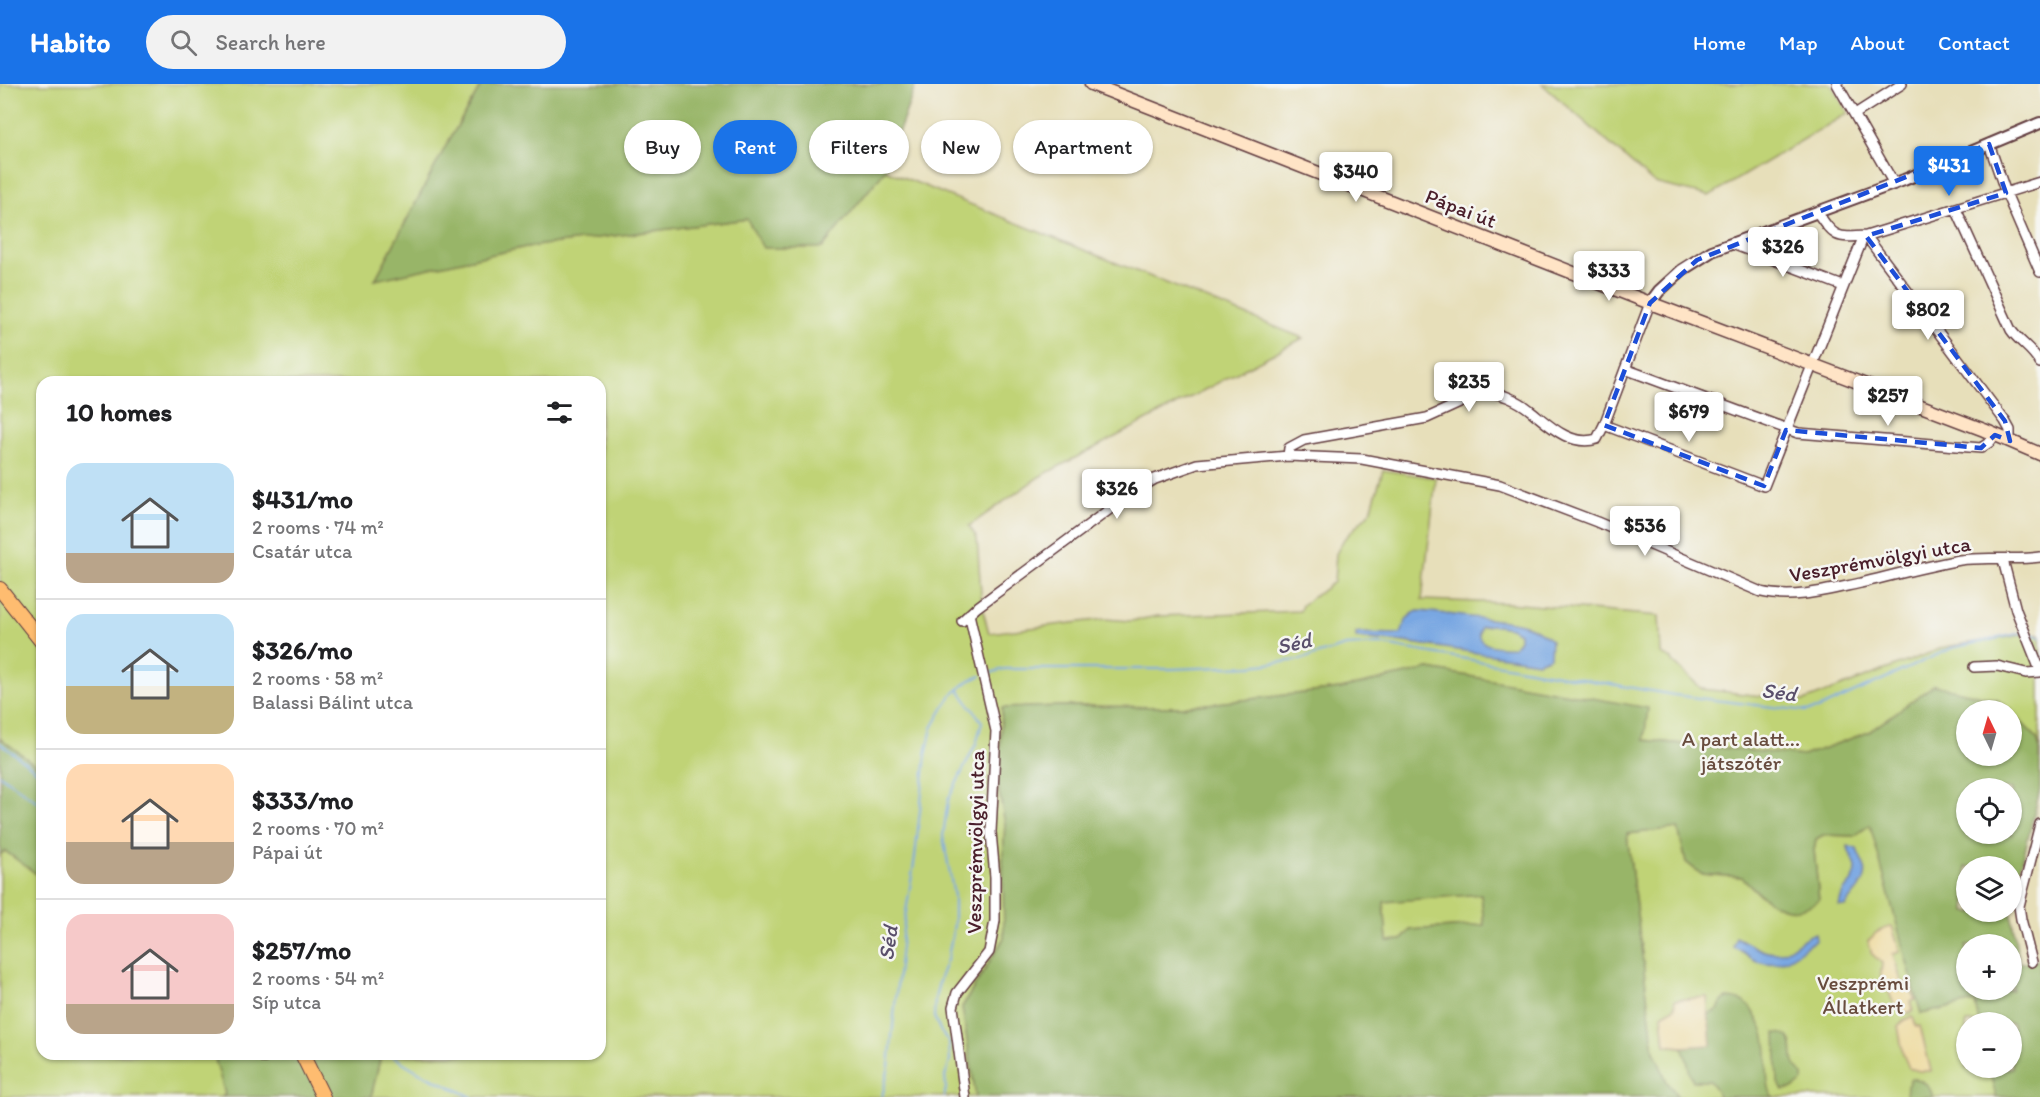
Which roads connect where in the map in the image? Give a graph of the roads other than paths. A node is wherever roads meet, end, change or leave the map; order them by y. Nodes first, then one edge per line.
1 (1091, 84) edge
2 (1837, 84) edge
3 (1902, 84) edge
4 (1855, 114) junction
5 (2040, 123) edge
6 (1989, 144) junction
7 (2040, 182) edge
8 (1894, 184) junction
9 (2006, 193) junction
10 (1956, 209) junction
11 (1817, 212) junction
12 (1863, 239) junction
13 (1732, 244) junction
14 (2040, 272) edge
15 (1843, 286) junction
16 (1650, 303) junction
17 (2040, 363) edge
18 (1812, 365) junction
19 (1625, 369) junction
20 (1604, 425) junction
21 (1786, 430) junction
22 (1995, 435) junction
23 (2010, 441) junction
24 (2040, 454) edge
25 (1288, 456) junction
26 (2040, 556) edge
27 (2003, 560) junction
28 (0, 589) edge
29 (36, 634) edge
30 (1974, 667) dead end
31 (2040, 671) edge
32 (2040, 824) edge
33 (2032, 962) dead end
34 (305, 1060) edge
35 (323, 1097) edge
36 (965, 1097) edge

1 - 16 main road, Pápai út
2 - 4 street
3 - 4 street
4 - 8 street
5 - 6 street
6 - 8 street
6 - 9 street
7 - 9 street
8 - 11 street
9 - 10 street
9 - 14 street
10 - 12 street
10 - 17 street
11 - 12 street
11 - 13 street
12 - 15 street
12 - 23 street
13 - 15 street
13 - 16 street
15 - 18 street
16 - 18 main road, Pápai út
16 - 19 street
18 - 21 street
18 - 22 main road, Pápai út
19 - 20 street
19 - 21 street
20 - 21 street
20 - 25 street
21 - 22 street
22 - 23 main road, Pápai út
23 - 24 main road, Pápai út
25 - 27 street, Veszprémvölgyi utca
25 - 36 street, Veszprémvölgyi utca
26 - 27 street, Veszprémvölgyi utca
27 - 31 street
28 - 29 main road
30 - 31 street
32 - 33 street
34 - 35 main road

